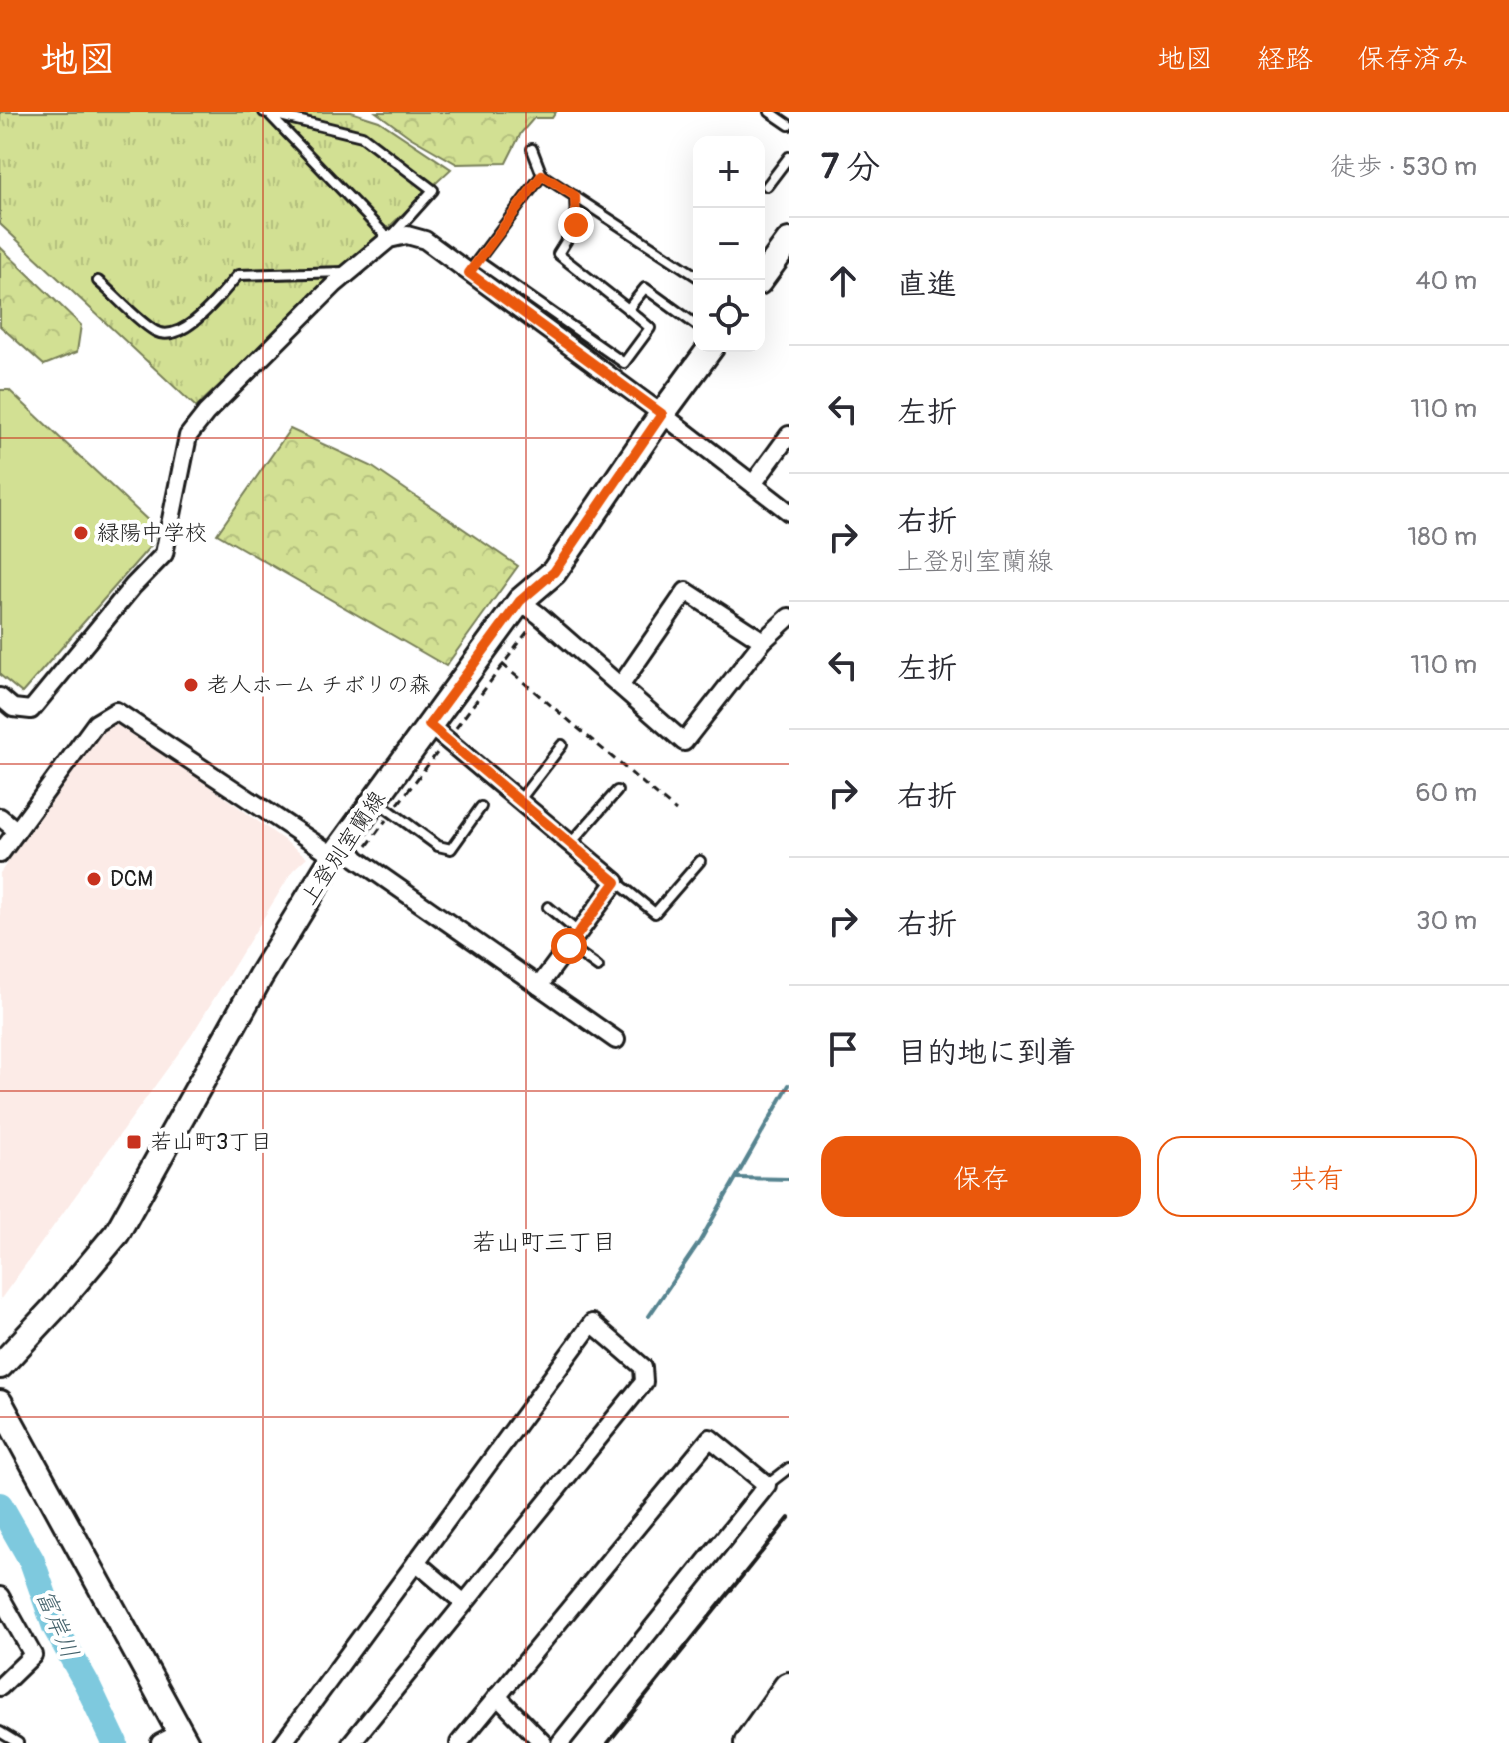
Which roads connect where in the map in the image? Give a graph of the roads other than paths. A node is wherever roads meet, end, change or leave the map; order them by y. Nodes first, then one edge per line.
1 (770, 112) edge
2 (267, 113) edge
3 (789, 125) edge
4 (532, 149) dead end
5 (789, 157) edge
6 (542, 175) junction
7 (767, 186) dead end
8 (575, 196) junction
9 (389, 239) junction
10 (789, 241) edge
11 (474, 267) junction
12 (350, 272) junction
13 (693, 274) edge
14 (760, 280) edge
15 (98, 281) dead end
16 (628, 309) junction
17 (693, 323) edge
18 (708, 352) edge
19 (662, 414) junction
20 (789, 435) edge
21 (753, 484) junction
22 (789, 512) edge
23 (520, 601) junction
24 (789, 617) edge
25 (763, 641) junction
26 (621, 685) junction
27 (0, 697) edge
28 (429, 725) junction
29 (562, 745) dead end
30 (617, 791) dead end
31 (375, 799) junction
32 (519, 801) junction
33 (481, 807) dead end
34 (0, 817) edge
35 (16, 830) junction
36 (571, 843) junction
37 (339, 849) junction
38 (0, 854) edge
39 (700, 861) dead end
40 (616, 882) junction
41 (548, 907) dead end
42 (574, 939) junction
43 (598, 967) dead end
44 (539, 986) junction
45 (616, 1040) dead end
46 (0, 1366) edge
47 (0, 1403) edge
48 (789, 1468) edge
49 (767, 1485) junction
50 (416, 1562) junction
51 (0, 1596) edge
52 (463, 1602) junction
53 (0, 1687) edge
54 (789, 1688) edge
55 (497, 1696) junction
56 (789, 1724) edge
57 (0, 1732) edge
58 (172, 1740) edge
59 (18, 1743) edge
60 (283, 1743) edge
61 (351, 1743) edge
62 (459, 1743) edge
63 (543, 1743) edge
64 (560, 1743) edge
65 (750, 1743) edge
66 (776, 1743) edge

1 - 3 lane
2 - 9 lane
2 - 9 lane
4 - 6 lane
5 - 7 lane
6 - 8 lane
6 - 11 lane
8 - 13 lane
8 - 16 lane
9 - 11 street
9 - 12 street
10 - 14 main road
11 - 16 lane
11 - 19 street
12 - 15 lane
12 - 27 street
16 - 17 lane
18 - 19 main road, 上登別室蘭線
19 - 21 street
19 - 23 main road, 上登別室蘭線
20 - 21 street
21 - 22 street
23 - 26 street
23 - 28 main road, 上登別室蘭線
24 - 25 street
25 - 26 street
25 - 26 street
28 - 31 main road, 上登別室蘭線
28 - 32 street
29 - 32 lane
30 - 36 lane
31 - 33 lane
31 - 37 main road, 上登別室蘭線
32 - 36 street
34 - 35 street
35 - 37 street
35 - 38 street
36 - 40 street
37 - 44 street
37 - 46 main road, 上登別室蘭線
39 - 40 lane
40 - 42 street
41 - 42 lane
42 - 43 lane
42 - 44 street
44 - 45 street
47 - 58 main road
48 - 49 lane
49 - 55 street
49 - 64 street
50 - 52 street
50 - 52 street
50 - 60 street
51 - 53 street
52 - 61 street
54 - 65 highway
55 - 62 street
55 - 63 street
56 - 66 highway
57 - 59 lane

